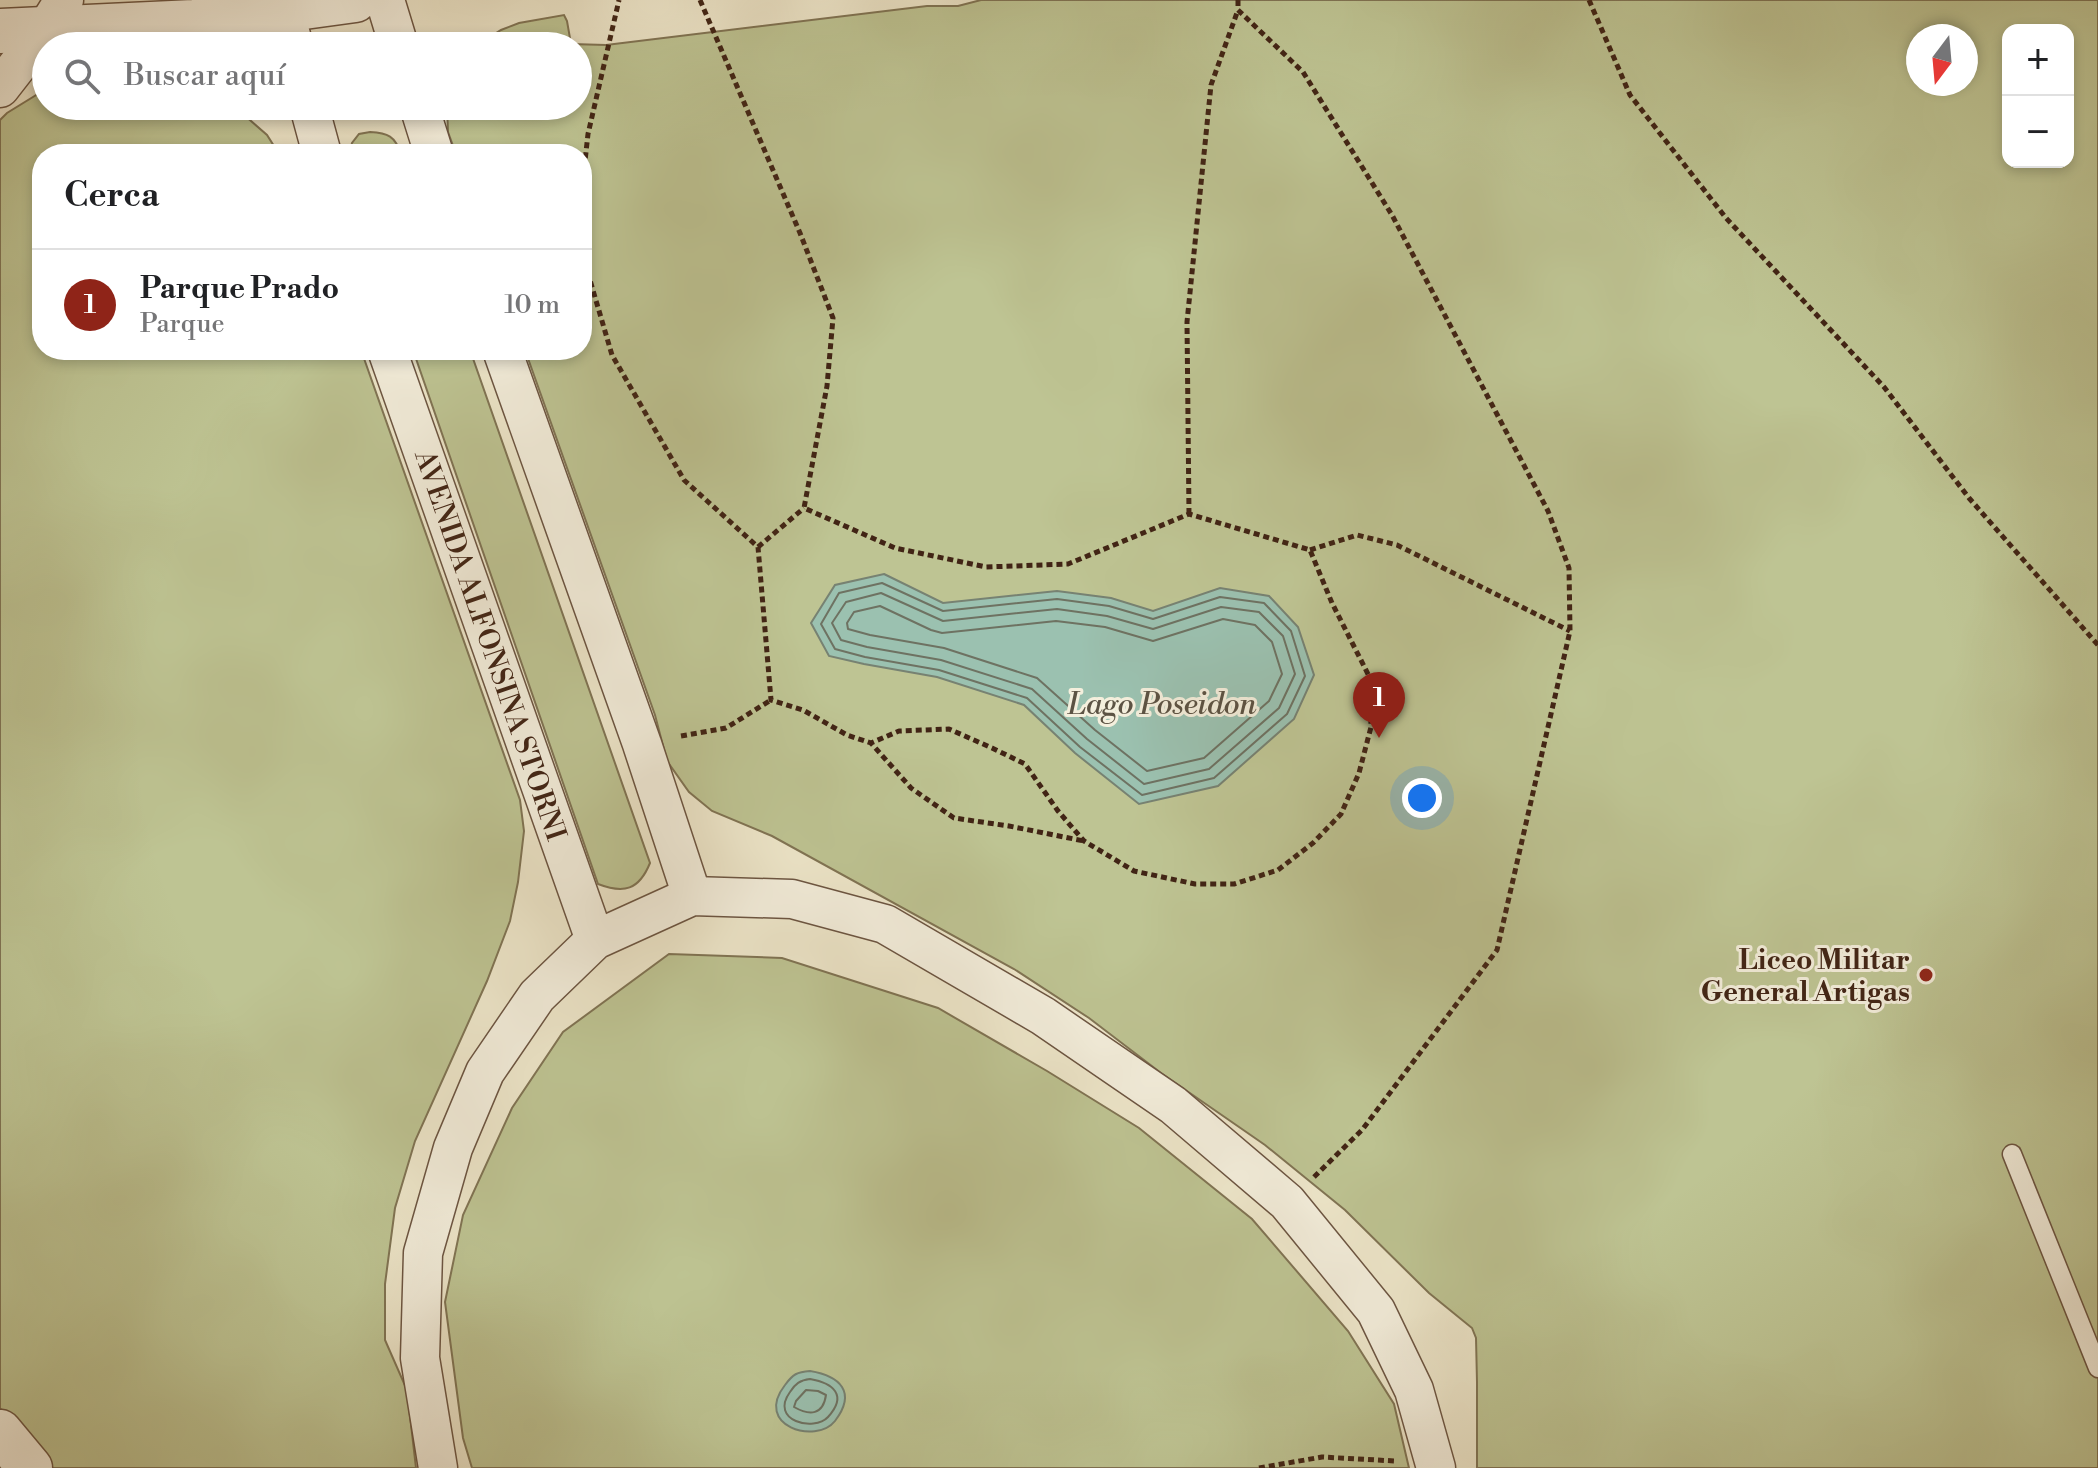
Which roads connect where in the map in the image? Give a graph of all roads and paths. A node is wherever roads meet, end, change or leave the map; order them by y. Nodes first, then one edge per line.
1 (355, 0) edge
2 (385, 0) edge
3 (619, 0) edge
4 (700, 0) edge
5 (1238, 0) edge
6 (1589, 0) edge
7 (1238, 10) junction
8 (55, 14) edge
9 (286, 19) edge
10 (0, 31) edge
11 (42, 32) edge
12 (395, 32) edge
13 (32, 45) edge
14 (0, 88) edge
15 (592, 117) edge
16 (313, 120) edge
17 (423, 120) edge
18 (591, 120) edge
19 (319, 144) edge
20 (431, 144) edge
21 (587, 144) edge
22 (592, 287) edge
23 (391, 360) edge
24 (506, 360) edge
25 (804, 508) junction
26 (1189, 514) junction
27 (758, 547) junction
28 (1310, 550) junction
29 (1570, 631) junction
30 (2098, 645) edge
31 (771, 700) junction
32 (871, 743) junction
33 (642, 744) junction
34 (1084, 841) junction
35 (692, 896) junction
36 (595, 940) junction
37 (2012, 1154) dead end
38 (1287, 1202) junction
39 (2098, 1368) edge
40 (0, 1432) edge
41 (1436, 1465) edge
42 (30, 1468) edge
43 (438, 1468) edge
44 (1259, 1468) edge

1 - 9 street
2 - 12 street
3 - 15 path
4 - 25 path
5 - 7 path
6 - 30 path
7 - 26 path
7 - 29 path
8 - 9 street
8 - 10 street
8 - 11 street
13 - 14 street
16 - 19 street
17 - 20 street
18 - 21 path
22 - 27 path
23 - 36 street, AVENIDA ALFONSINA STORNI
24 - 33 street
25 - 26 path
25 - 27 path
26 - 28 path
27 - 31 path
28 - 29 path
28 - 34 path
29 - 38 path
31 - 32 path
31 - 33 path
32 - 34 path
32 - 34 path
33 - 35 street
35 - 36 street
35 - 38 street
36 - 43 street
37 - 39 lane
38 - 41 street
40 - 42 street
41 - 44 path

